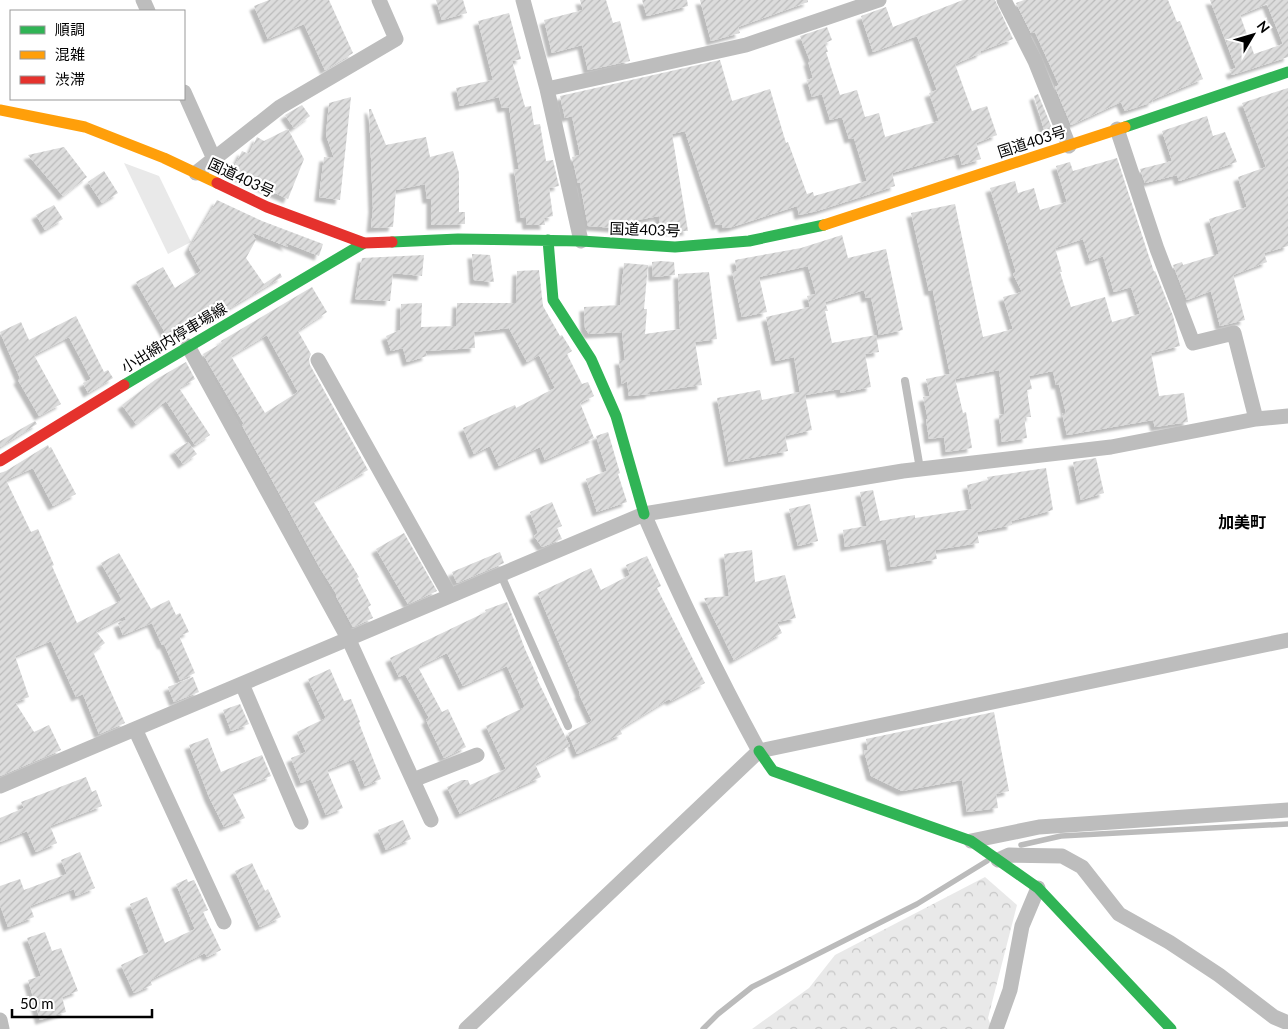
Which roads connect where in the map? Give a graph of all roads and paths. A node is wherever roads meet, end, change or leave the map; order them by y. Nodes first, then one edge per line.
1 (379, 0) edge
2 (523, 0) edge
3 (880, 0) edge
4 (1004, 0) edge
5 (1288, 72) edge
6 (547, 89) junction
7 (185, 94) edge
8 (0, 110) edge
9 (1117, 129) junction
10 (1069, 146) junction
11 (214, 159) junction
12 (196, 173) junction
13 (548, 240) junction
14 (581, 241) junction
15 (364, 243) junction
16 (188, 346) junction
17 (318, 360) dead end
18 (905, 381) dead end
19 (1288, 416) edge
20 (1256, 419) junction
21 (0, 461) edge
22 (920, 469) junction
23 (644, 514) junction
24 (501, 575) junction
25 (450, 596) junction
26 (349, 640) junction
27 (1288, 640) edge
28 (242, 684) junction
29 (568, 726) dead end
30 (135, 729) junction
31 (759, 751) junction
32 (477, 755) dead end
33 (413, 780) junction
34 (0, 786) edge
35 (1288, 810) edge
36 (431, 820) dead end
37 (301, 822) dead end
38 (971, 842) junction
39 (998, 860) junction
40 (1038, 888) junction
41 (224, 922) dead end
42 (0, 1020) edge
43 (1288, 1023) edge
44 (2, 1029) edge
45 (466, 1029) edge
46 (996, 1029) edge
47 (1171, 1029) edge

1 - 11 street
2 - 6 street
3 - 6 street
4 - 10 street
5 - 9 main road, 国道403号
6 - 14 street
7 - 11 street
8 - 12 main road, 国道403号
9 - 10 main road, 国道403号
9 - 20 street
10 - 14 main road, 国道403号
11 - 12 street
12 - 15 main road, 国道403号
13 - 14 main road, 国道403号
13 - 15 main road, 国道403号
13 - 23 main road
15 - 16 main road, 小出綿内停車場線
16 - 21 main road, 小出綿内停車場線
16 - 26 street
17 - 25 street
18 - 22 lane
19 - 20 street
20 - 22 street
22 - 23 street
23 - 24 street
23 - 31 street
24 - 25 street
24 - 29 lane
25 - 26 street
26 - 28 street
26 - 33 street
27 - 31 street
28 - 30 street
28 - 37 street
30 - 34 street
30 - 41 street
31 - 38 main road
31 - 45 street
32 - 33 street
33 - 36 street
35 - 38 street
38 - 39 main road
39 - 40 main road
39 - 43 street
40 - 46 street
40 - 47 main road
42 - 44 street

